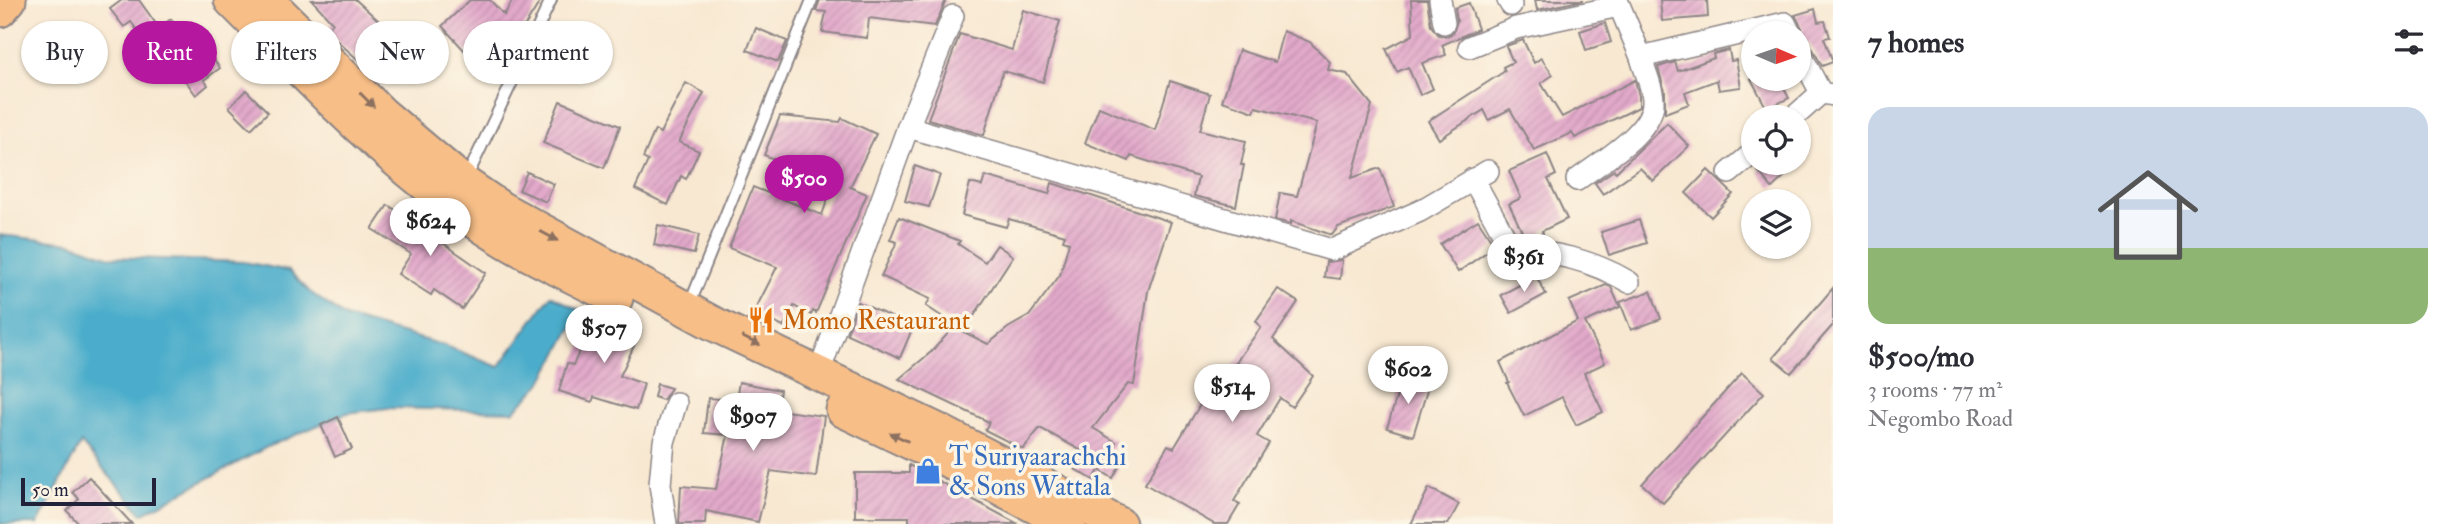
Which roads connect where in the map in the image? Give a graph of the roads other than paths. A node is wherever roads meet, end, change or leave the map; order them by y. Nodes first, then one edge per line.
1 (9, 0) edge
2 (231, 0) edge
3 (268, 0) edge
4 (551, 0) edge
5 (812, 0) edge
6 (1440, 0) edge
7 (1618, 3) edge
8 (0, 10) edge
9 (953, 16) dead end
10 (1444, 23) dead end
11 (1741, 33) edge
12 (1469, 47) dead end
13 (1641, 57) junction
14 (1811, 69) edge
15 (1827, 94) edge
16 (1811, 105) edge
17 (908, 127) junction
18 (1741, 163) edge
19 (1729, 173) dead end
20 (1577, 180) dead end
21 (464, 183) junction
22 (1629, 282) dead end
23 (688, 309) junction
24 (819, 373) junction
25 (676, 403) dead end
26 (666, 524) edge
27 (1069, 524) edge
28 (1119, 524) edge

1 - 8 highway
27 -> 2 highway
3 -> 21 highway
4 - 21 lane
5 - 23 lane
6 - 10 street
7 - 12 street
7 - 13 street
9 - 17 street
11 - 13 street
13 - 20 street
14 - 15 street
15 - 16 street
17 - 22 street
17 - 24 street
18 - 19 street
21 -> 23 highway
23 -> 24 highway
24 - 28 highway
25 - 26 street

